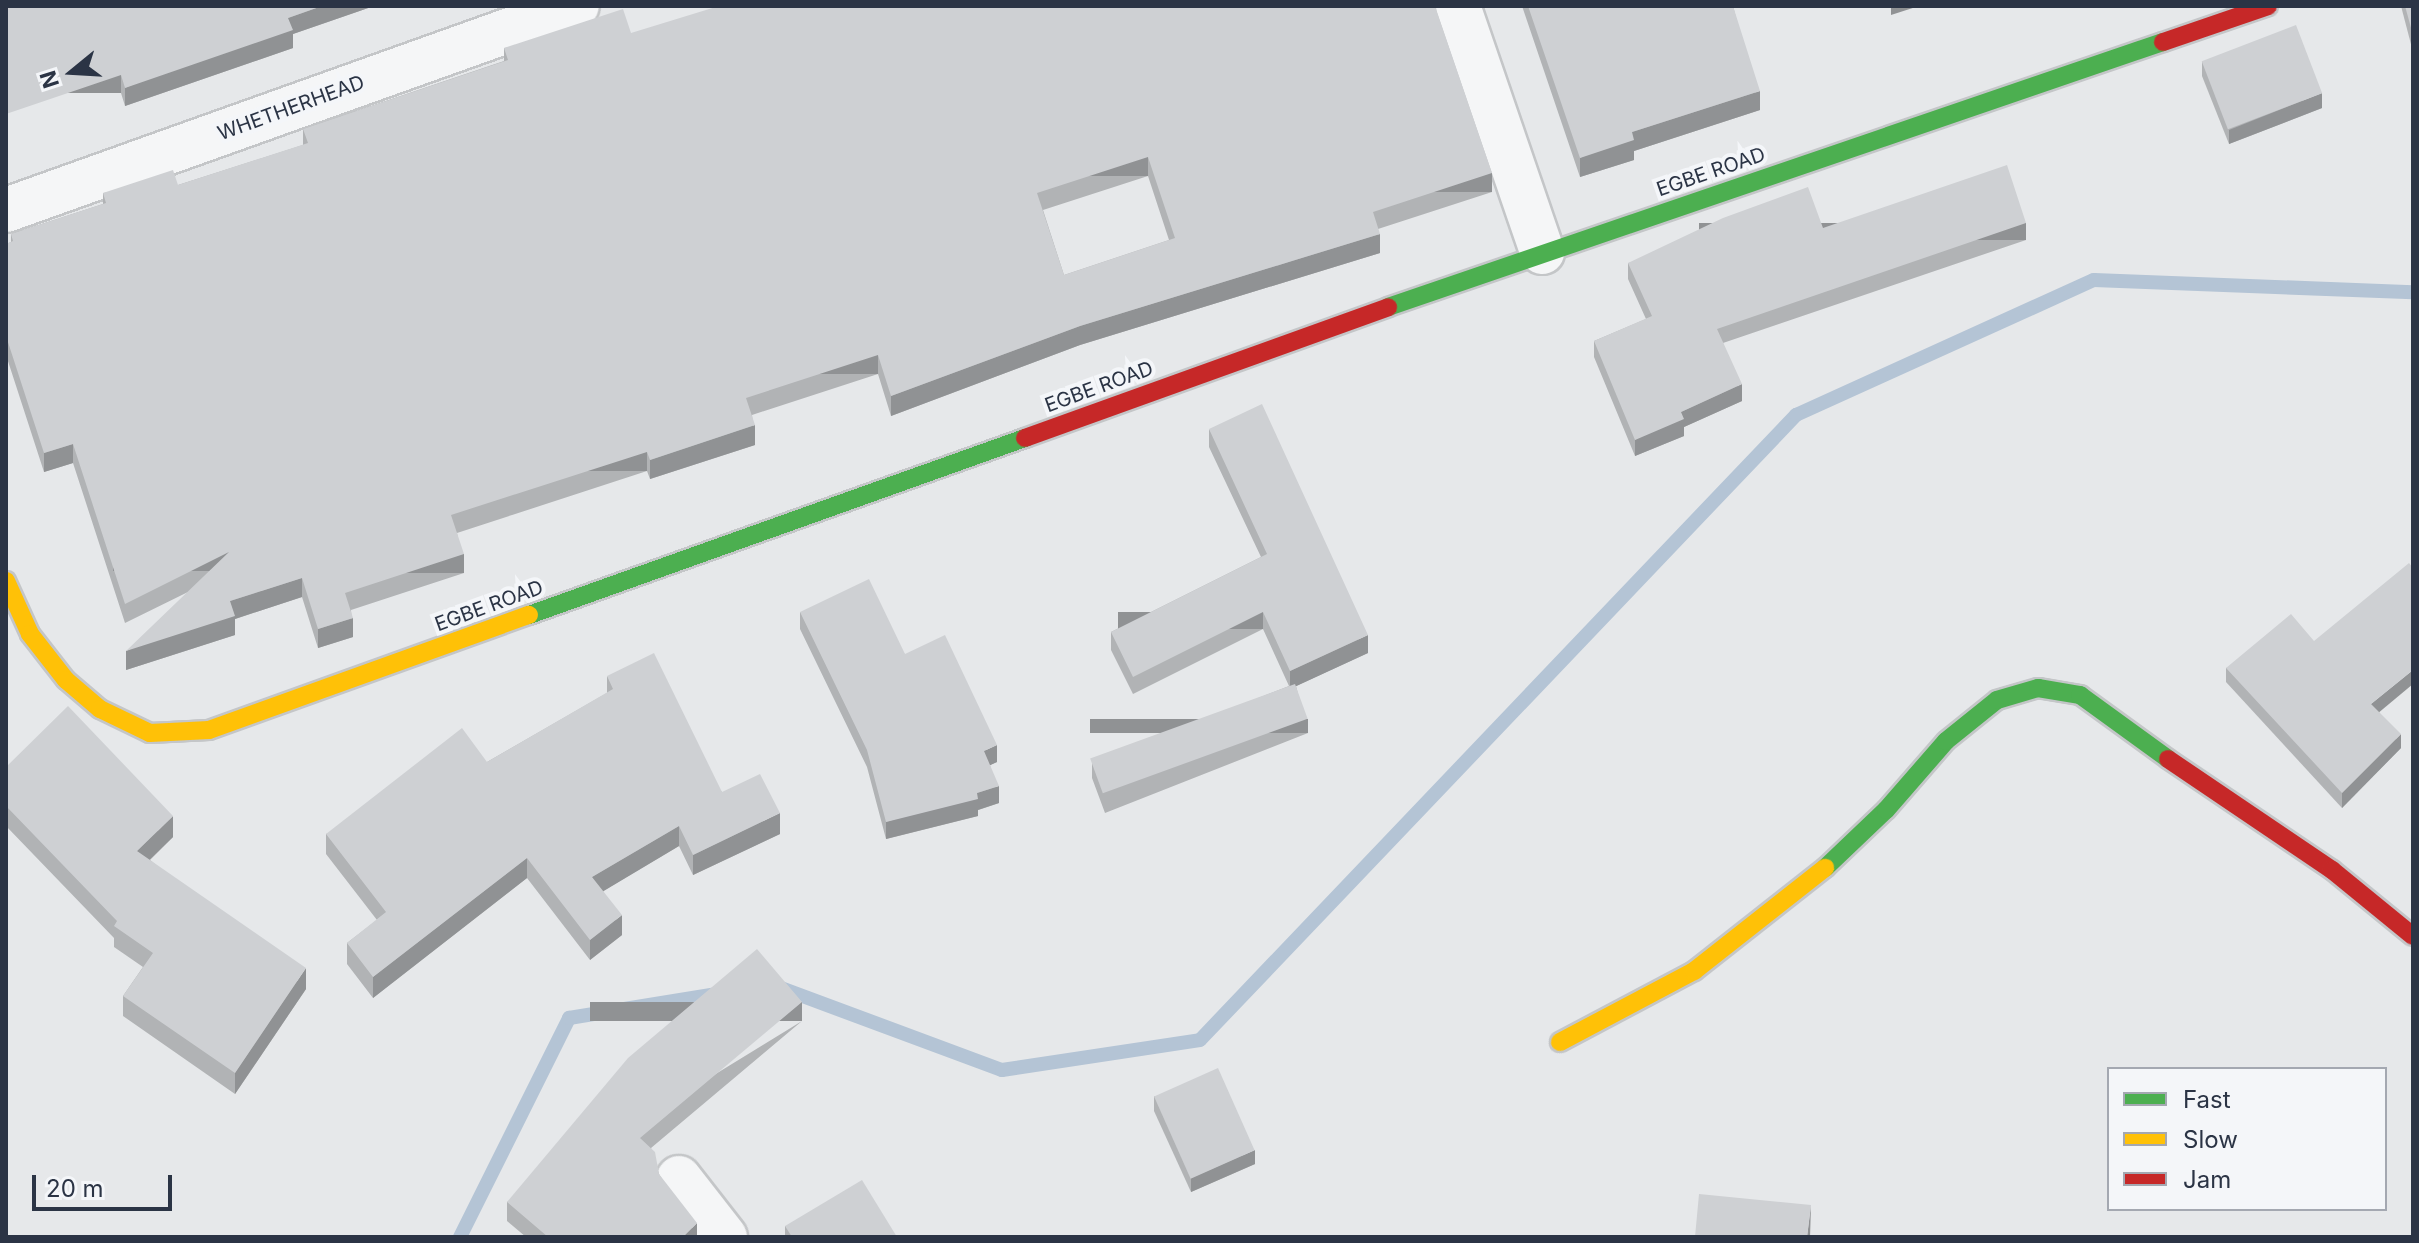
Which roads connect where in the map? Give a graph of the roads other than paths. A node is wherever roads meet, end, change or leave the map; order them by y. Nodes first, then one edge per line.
1 (577, 6) edge
2 (1458, 6) edge
3 (2268, 6) edge
4 (6, 210) edge
5 (1542, 252) junction
6 (6, 581) edge
7 (2413, 936) edge
8 (1560, 1042) dead end
9 (679, 1178) dead end
10 (725, 1237) edge

1 - 4 street, WHETHERHEAD
2 - 5 street
3 - 5 street, EGBE ROAD
5 - 6 street, EGBE ROAD
7 - 8 street
9 - 10 street

